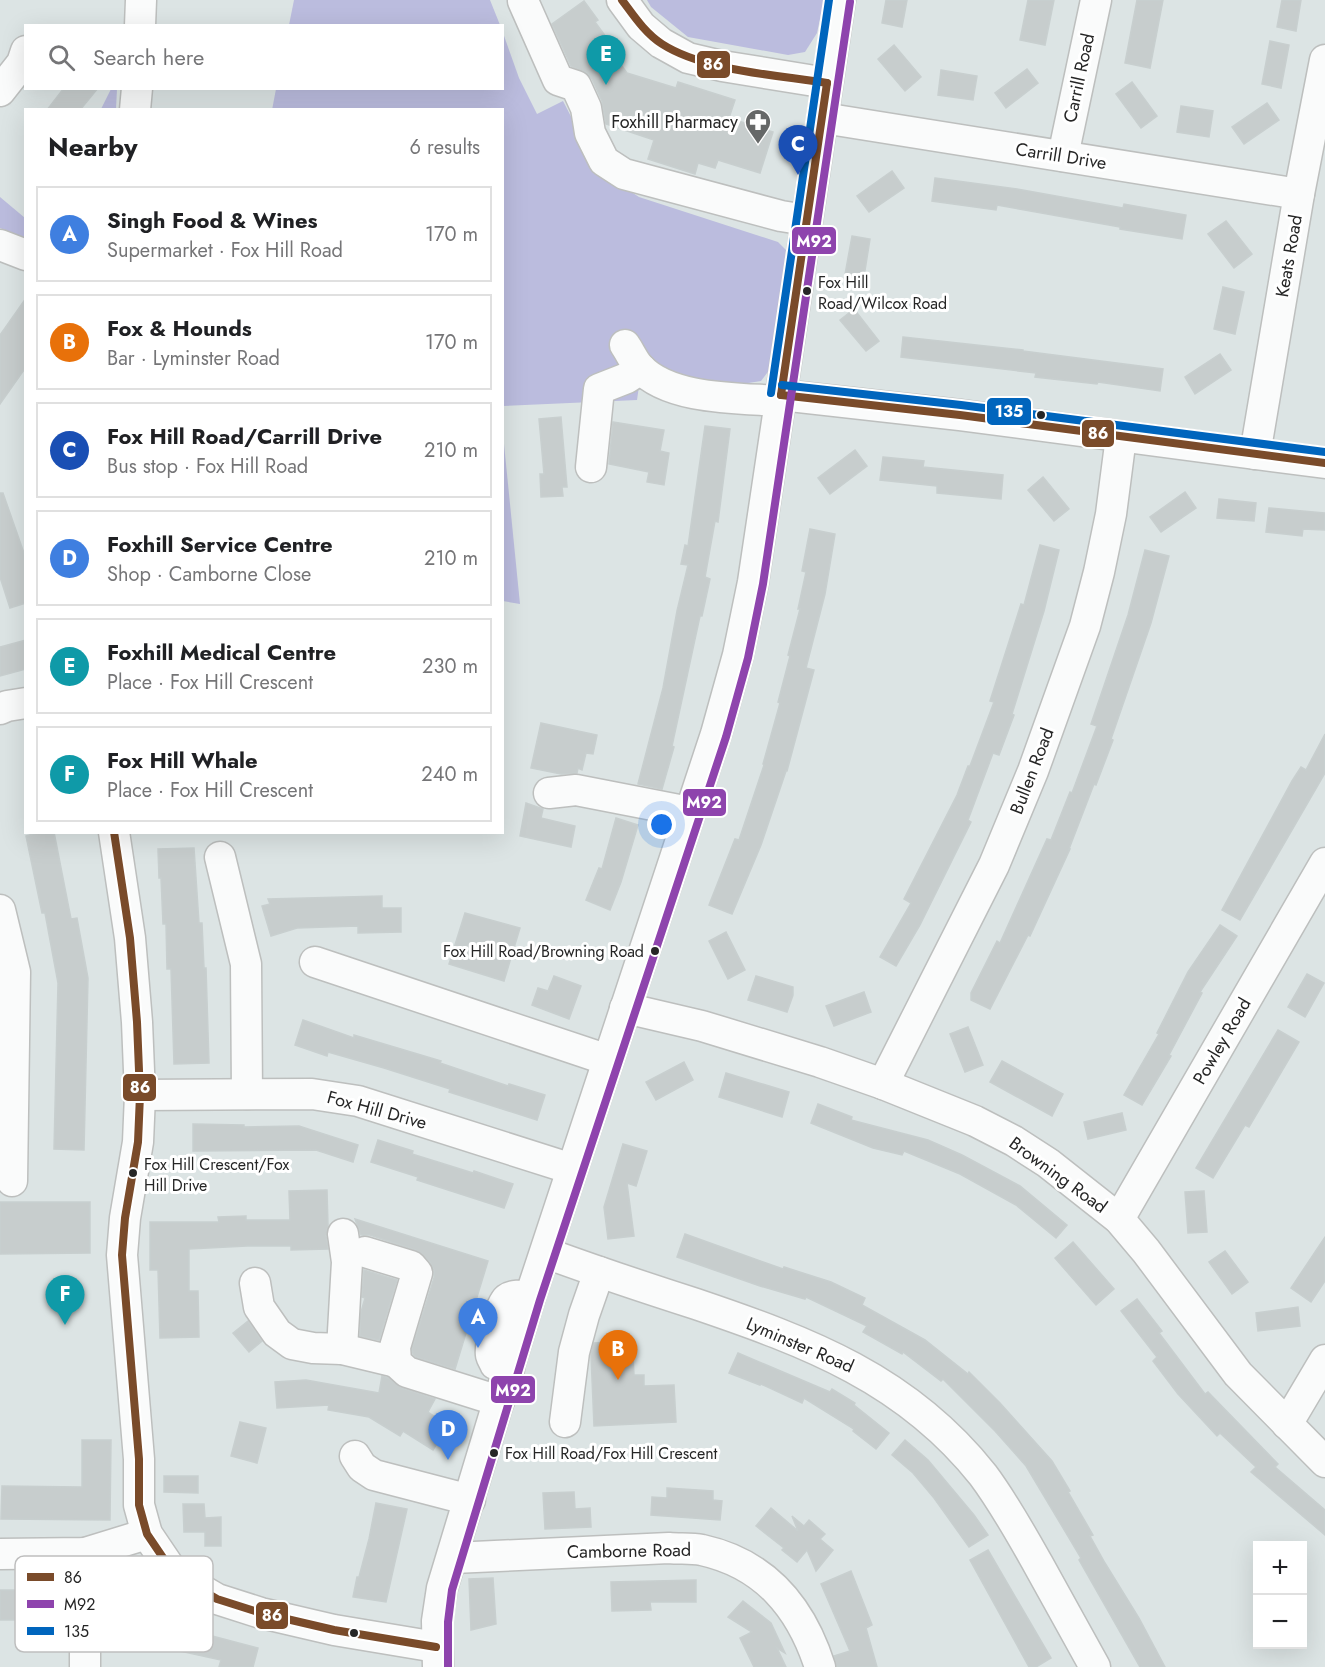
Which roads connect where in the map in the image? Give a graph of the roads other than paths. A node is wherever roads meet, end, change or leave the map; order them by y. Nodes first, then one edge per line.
1 (141, 0) edge
2 (622, 0) edge
3 (840, 0) edge
4 (1096, 0) edge
5 (524, 1) edge
6 (140, 24) edge
7 (24, 57) edge
8 (1325, 60) edge
9 (827, 83) junction
10 (137, 90) edge
11 (0, 91) edge
12 (135, 108) edge
13 (823, 118) junction
14 (1062, 156) junction
15 (1299, 194) junction
16 (806, 219) junction
17 (781, 398) junction
18 (1121, 437) junction
19 (1255, 454) junction
20 (1325, 463) edge
21 (591, 467) dead end
22 (24, 703) edge
23 (0, 709) edge
24 (549, 793) dead end
25 (689, 812) junction
26 (114, 834) edge
27 (220, 857) dead end
28 (1323, 870) edge
29 (0, 910) edge
30 (315, 963) dead end
31 (625, 1008) junction
32 (608, 1060) junction
33 (7, 1067) edge
34 (883, 1084) junction
35 (247, 1094) junction
36 (140, 1095) junction
37 (572, 1169) junction
38 (12, 1181) dead end
39 (1119, 1219) junction
40 (546, 1253) junction
41 (599, 1272) junction
42 (255, 1283) dead end
43 (342, 1349) junction
44 (1325, 1360) edge
45 (396, 1362) junction
46 (500, 1401) junction
47 (565, 1422) dead end
48 (1287, 1424) junction
49 (355, 1456) dead end
50 (1325, 1462) edge
51 (470, 1500) junction
52 (147, 1534) junction
53 (85, 1553) joint
54 (0, 1554) edge
55 (163, 1556) edge
56 (453, 1558) junction
57 (213, 1596) edge
58 (437, 1657) edge
59 (820, 1667) edge
60 (1095, 1667) edge

1 - 6 street
2 - 9 street
3 - 9 street
4 - 14 street, Carrill Road
5 - 16 street
7 - 11 street
8 - 15 street, Keats Road
9 - 13 street
10 - 12 street
13 - 14 street, Carrill Drive
13 - 16 street
14 - 15 street, Carrill Drive
15 - 19 street, Keats Road
16 - 17 street
17 - 18 street
17 - 21 street
17 - 25 street
18 - 19 street
18 - 34 street, Bullen Road
19 - 20 street
22 - 23 street
24 - 25 street
25 - 31 street
26 - 36 street
27 - 35 street
28 - 39 street, Powley Road
29 - 33 street
30 - 32 street
31 - 32 street
31 - 34 street, Browning Road
32 - 37 street
33 - 38 street
34 - 39 street, Browning Road
35 - 36 street, Fox Hill Drive
35 - 37 street, Fox Hill Drive
36 - 52 street
37 - 40 street
39 - 48 street, Browning Road
40 - 41 street, Lyminster Road
40 - 46 street
41 - 47 street
41 - 60 street, Lyminster Road
42 - 43 street
43 - 45 street
43 - 45 street
44 - 48 street
45 - 46 street
46 - 51 street
48 - 50 street, Browning Road
49 - 51 street
51 - 56 street
52 - 53 street
52 - 55 street
53 - 54 street
56 - 58 street
56 - 59 street, Camborne Road
57 - 58 street

